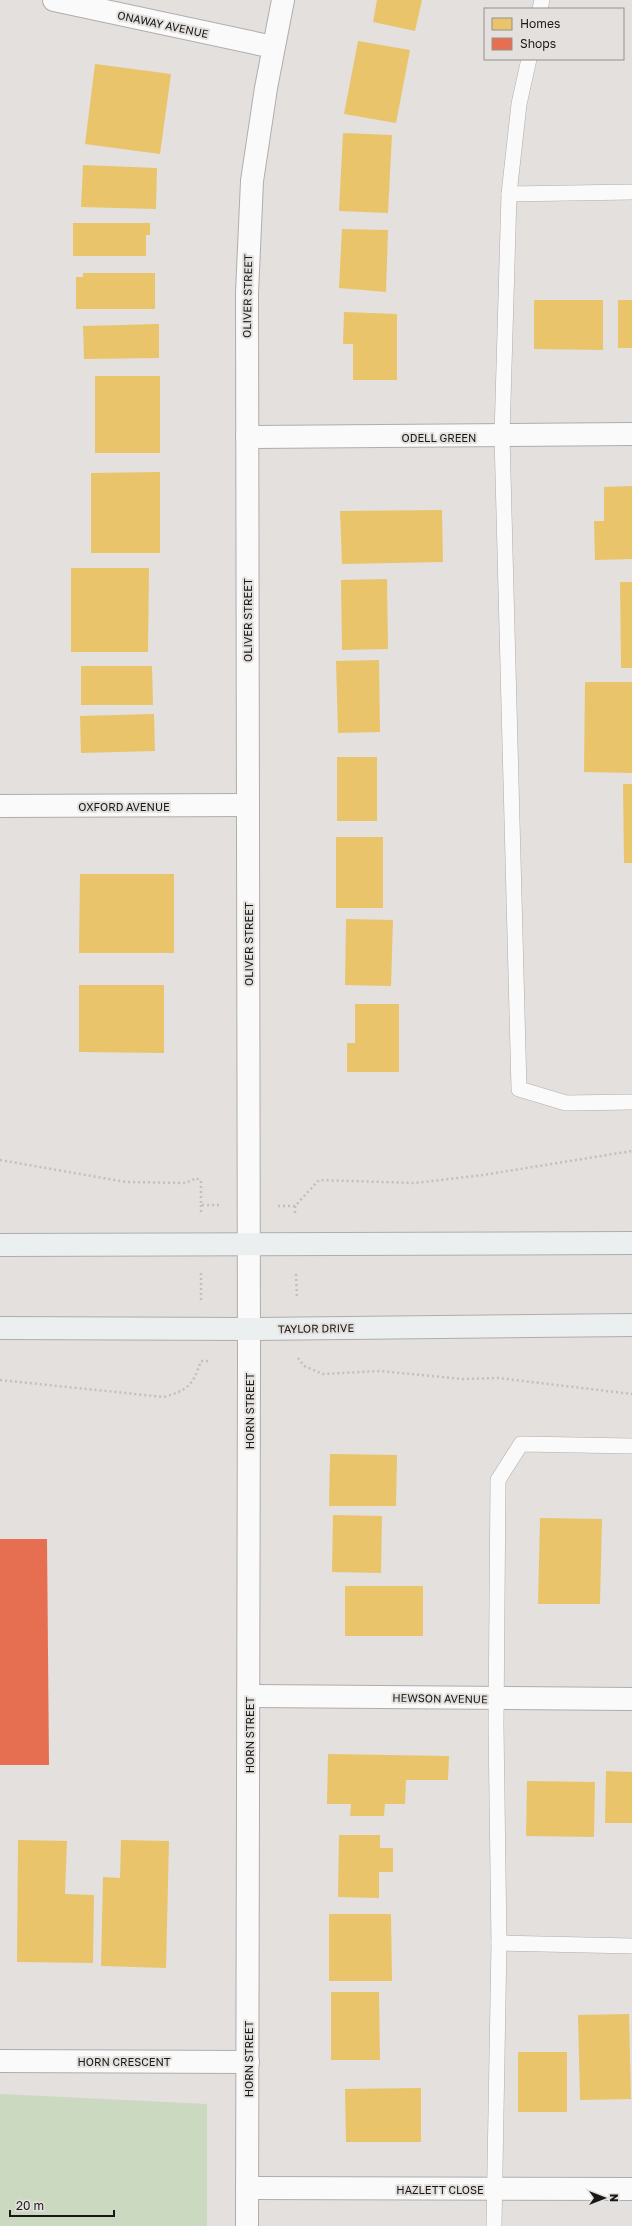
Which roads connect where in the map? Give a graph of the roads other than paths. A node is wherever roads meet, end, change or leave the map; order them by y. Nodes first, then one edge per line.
1 (54, 0) edge
2 (283, 0) edge
3 (273, 47) junction
4 (529, 60) edge
5 (632, 192) edge
6 (510, 194) junction
7 (632, 434) edge
8 (502, 436) junction
9 (247, 438) junction
10 (248, 805) junction
11 (0, 806) edge
12 (632, 1102) edge
13 (248, 1243) junction
14 (632, 1243) edge
15 (0, 1245) edge
16 (632, 1325) edge
17 (0, 1328) edge
18 (249, 1329) junction
19 (632, 1446) edge
20 (249, 1696) junction
21 (496, 1699) junction
22 (632, 1699) edge
23 (499, 1943) junction
24 (632, 1946) edge
25 (0, 2061) edge
26 (248, 2062) junction
27 (247, 2188) junction
28 (494, 2189) junction
29 (632, 2189) edge
30 (247, 2226) edge
31 (494, 2226) edge

1 - 3 street, ONAWAY AVENUE
2 - 3 street, OLIVER STREET
3 - 9 street, OLIVER STREET
4 - 6 lane
5 - 6 lane
6 - 8 lane
7 - 8 street, ODELL GREEN
8 - 9 street, ODELL GREEN
8 - 12 lane
9 - 10 street, OLIVER STREET
10 - 11 street, OXFORD AVENUE
10 - 13 street, OLIVER STREET
13 - 14 main road
13 - 15 main road
13 - 18 street, HORN STREET
16 - 18 main road, TAYLOR DRIVE
17 - 18 main road, TAYLOR DRIVE
18 - 20 street, HORN STREET
19 - 21 lane
20 - 21 street, HEWSON AVENUE
20 - 26 street, HORN STREET
21 - 22 street, HEWSON AVENUE
21 - 23 lane
23 - 24 lane
23 - 28 lane
25 - 26 street, HORN CRESCENT
26 - 27 street, HORN STREET
27 - 28 street, HAZLETT CLOSE
27 - 30 street, HORN STREET
28 - 29 street, HAZLETT CLOSE
28 - 31 lane

